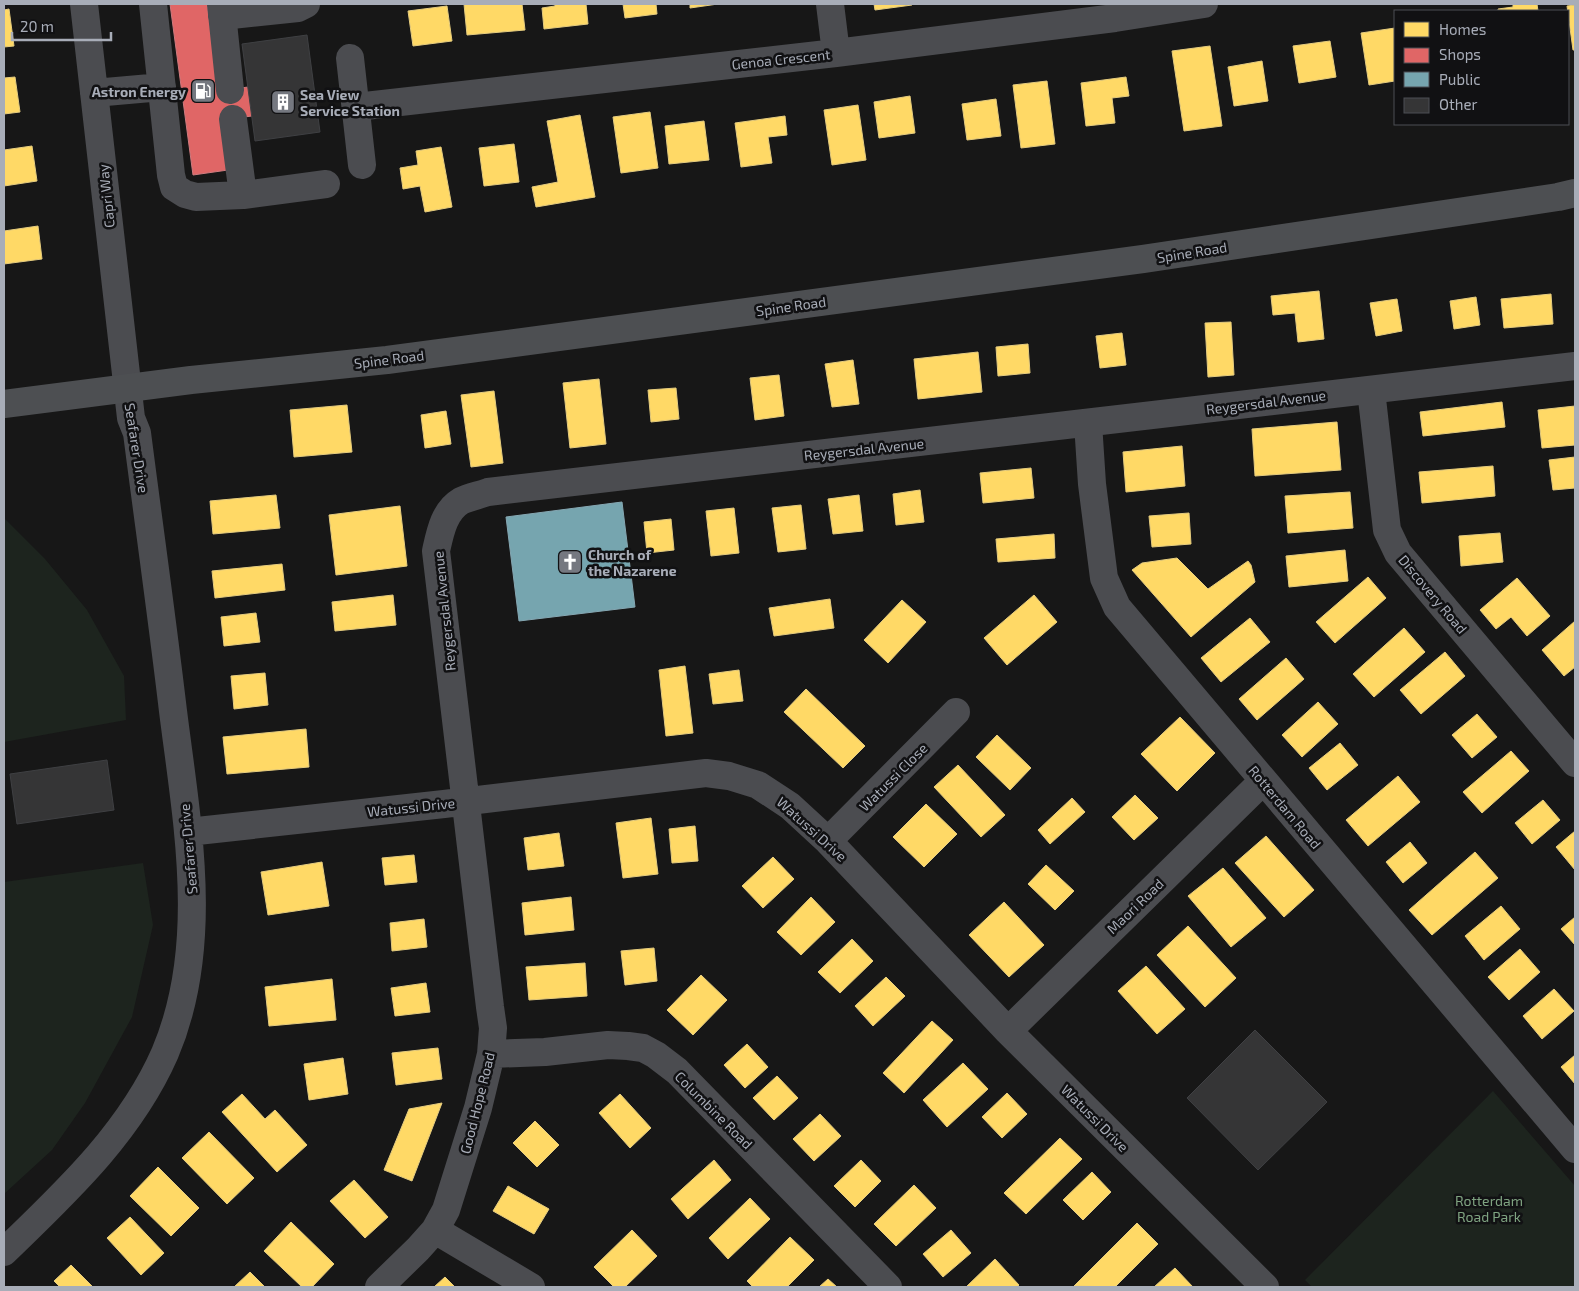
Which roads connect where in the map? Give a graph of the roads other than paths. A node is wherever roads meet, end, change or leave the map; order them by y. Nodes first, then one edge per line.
1 (84, 4) edge
2 (153, 4) edge
3 (306, 4) edge
4 (830, 4) edge
5 (1204, 4) edge
6 (222, 10) edge
7 (836, 53) junction
8 (350, 58) dead end
9 (162, 87) junction
10 (230, 90) dead end
11 (94, 93) junction
12 (356, 106) junction
13 (233, 119) dead end
14 (362, 165) dead end
15 (326, 184) dead end
16 (243, 194) junction
17 (1575, 194) edge
18 (1575, 366) edge
19 (128, 388) junction
20 (1371, 390) junction
21 (4, 404) edge
22 (1088, 423) junction
23 (956, 712) dead end
24 (1575, 763) edge
25 (1263, 781) junction
26 (466, 801) junction
27 (188, 832) junction
28 (828, 841) junction
29 (1008, 1031) junction
30 (491, 1054) junction
31 (1575, 1149) edge
32 (435, 1230) junction
33 (4, 1252) edge
34 (379, 1287) edge
35 (531, 1287) edge
36 (888, 1287) edge
37 (1265, 1287) edge

1 - 11 street, Capri Way
2 - 9 street
3 - 6 street
4 - 7 street
5 - 7 street, Genoa Crescent
6 - 10 street
7 - 12 street, Genoa Crescent
8 - 12 street
9 - 11 street
9 - 16 street
11 - 19 street, Capri Way
12 - 14 street
13 - 16 street
15 - 16 street
17 - 19 main road, Spine Road
18 - 20 street, Reygersdal Avenue
19 - 21 main road, Spine Road
19 - 27 street, Seafarer Drive
20 - 22 street, Reygersdal Avenue
20 - 24 street, Discovery Road
22 - 25 street, Rotterdam Road
22 - 26 street, Reygersdal Avenue
23 - 28 street, Watussi Close
25 - 29 street, Maori Road
25 - 31 street, Rotterdam Road
26 - 27 street, Watussi Drive
26 - 28 street, Watussi Drive
26 - 30 street, Good Hope Road
27 - 33 street, Seafarer Drive
28 - 29 street, Watussi Drive
29 - 37 street, Watussi Drive
30 - 32 street, Good Hope Road
30 - 36 street, Columbine Road
32 - 34 street, Good Hope Road
32 - 35 street

